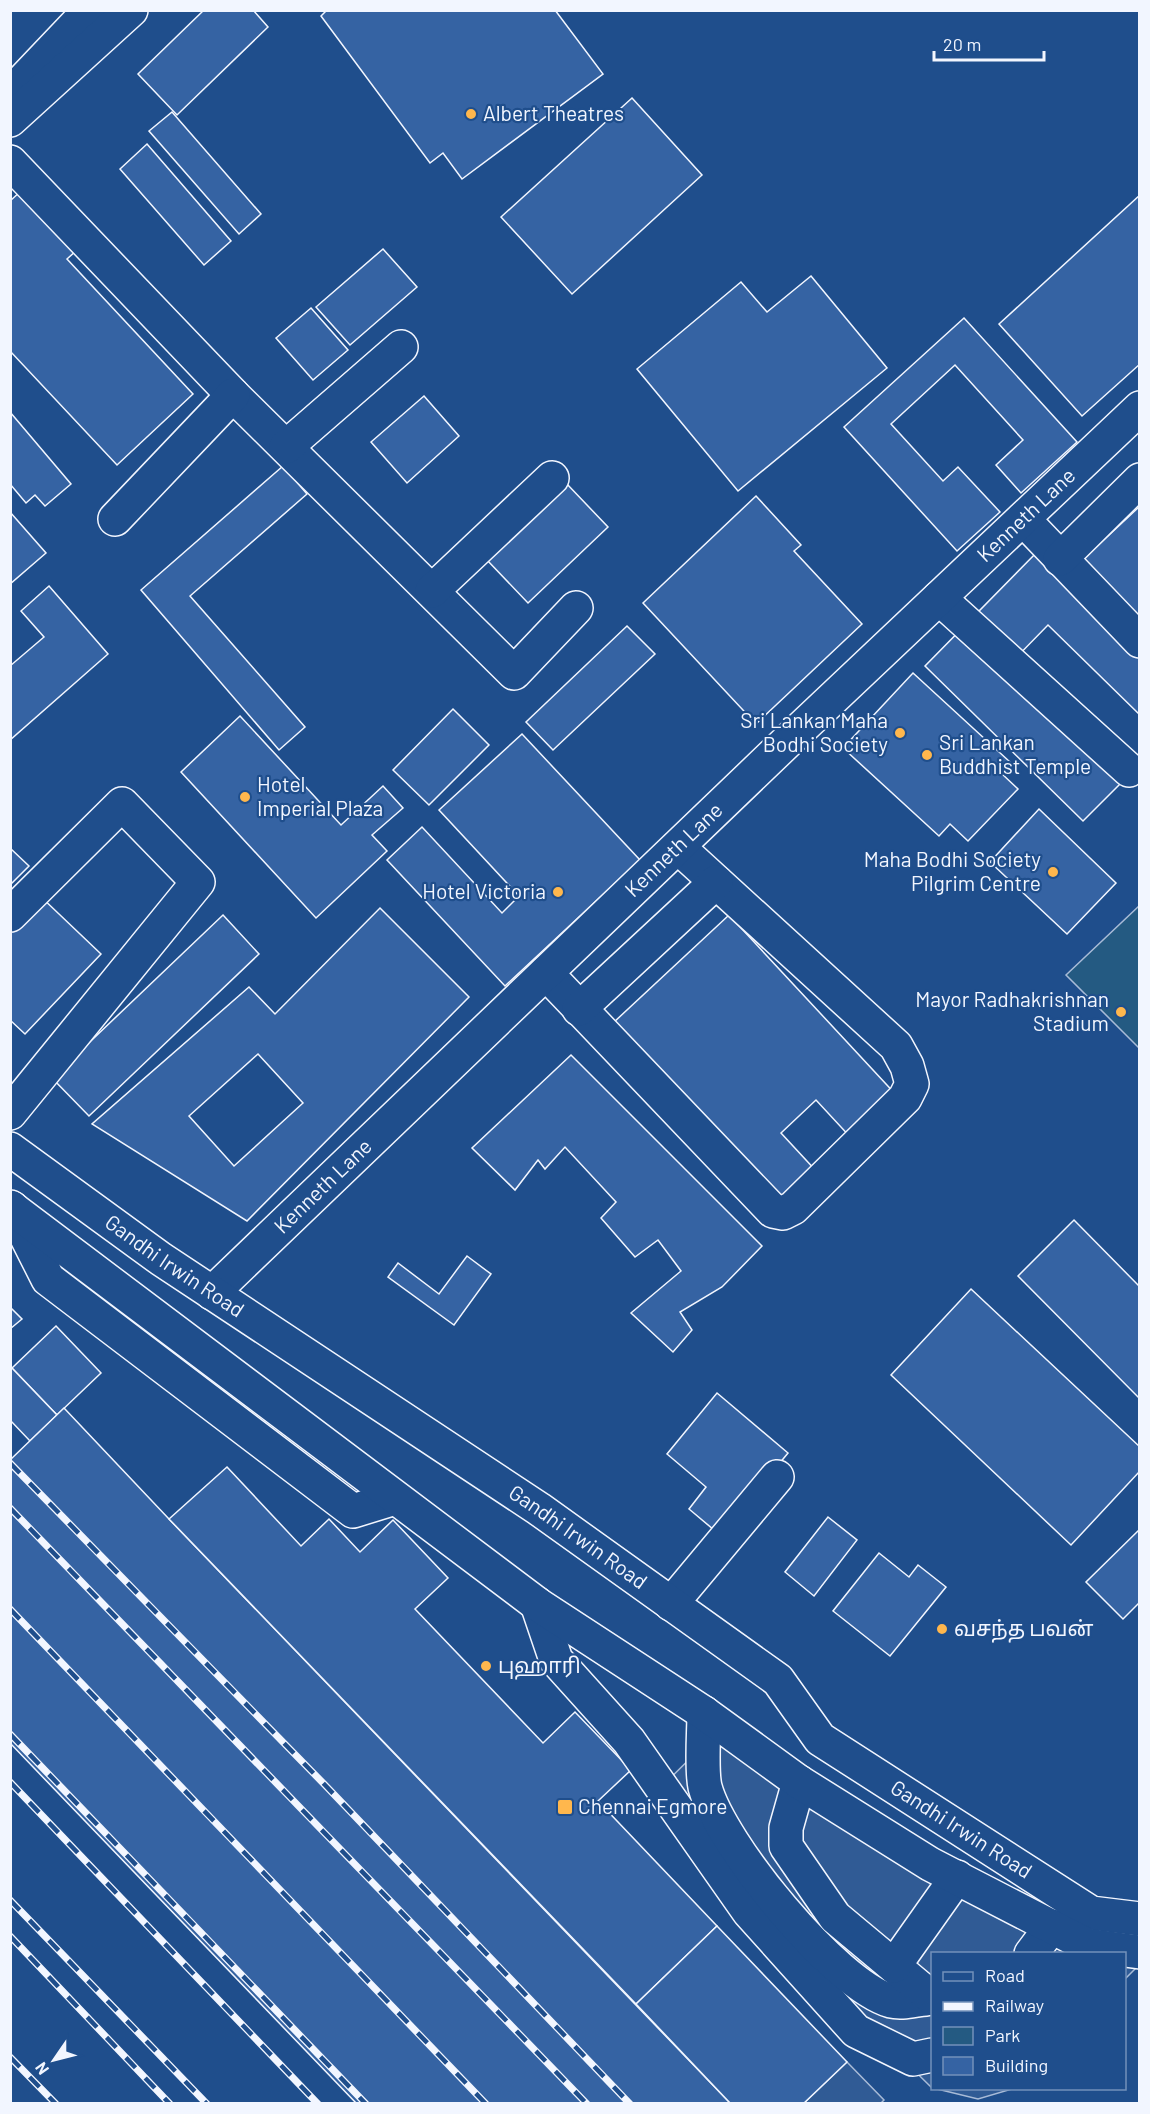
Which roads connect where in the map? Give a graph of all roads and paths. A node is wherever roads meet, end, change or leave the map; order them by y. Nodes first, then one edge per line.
1 (131, 10) edge
2 (89, 19) edge
3 (10, 94) edge
4 (10, 120) edge
5 (10, 162) edge
6 (401, 347) dead end
7 (233, 395) junction
8 (1140, 408) edge
9 (286, 447) junction
10 (552, 478) dead end
11 (1140, 480) edge
12 (115, 519) dead end
13 (1023, 519) junction
14 (1060, 559) junction
15 (432, 591) junction
16 (939, 598) junction
17 (576, 608) dead end
18 (1140, 641) edge
19 (1129, 770) dead end
20 (678, 847) junction
21 (716, 882) junction
22 (10, 915) edge
23 (546, 973) junction
24 (579, 1009) junction
25 (10, 1113) edge
26 (10, 1149) edge
27 (11, 1208) edge
28 (212, 1293) junction
29 (777, 1477) dead end
30 (537, 1604) junction
31 (671, 1604) junction
32 (704, 1713) junction
33 (799, 1782) junction
34 (713, 1810) junction
35 (957, 1877) junction
36 (750, 1912) junction
37 (1140, 1919) edge
38 (1052, 1926) junction
39 (1032, 1952) edge
40 (1140, 1952) edge
41 (894, 1966) junction
42 (931, 1997) edge
43 (931, 1998) edge
44 (931, 2055) edge

1 - 2 main road
2 - 3 main road
2 - 4 main road
5 - 7 main road
6 - 9 main road
7 - 9 main road
7 - 12 main road
8 - 13 main road, Kenneth Lane
9 - 15 main road
10 - 15 main road
11 - 14 main road
13 - 14 main road
13 - 16 main road, Kenneth Lane
14 - 18 main road
15 - 17 main road
16 - 19 main road
16 - 20 main road, Kenneth Lane
20 - 21 main road
20 - 23 main road, Kenneth Lane
21 - 24 main road
21 - 24 main road
22 - 25 main road
23 - 24 main road
23 - 28 main road, Kenneth Lane
26 - 28 main road, Gandhi Irwin Road
27 - 30 main road, Gandhi Irwin Road
28 - 31 main road, Gandhi Irwin Road
29 - 31 main road
30 - 32 main road, Gandhi Irwin Road
30 - 36 main road
31 - 37 main road, Gandhi Irwin Road
32 - 33 main road, Gandhi Irwin Road
32 - 34 main road
33 - 35 main road, Gandhi Irwin Road
33 - 41 main road
34 - 36 main road
34 - 43 main road
35 - 38 main road, Gandhi Irwin Road
35 - 41 main road
36 - 44 main road
38 - 39 main road
38 - 40 main road, Gandhi Irwin Road
41 - 42 main road

